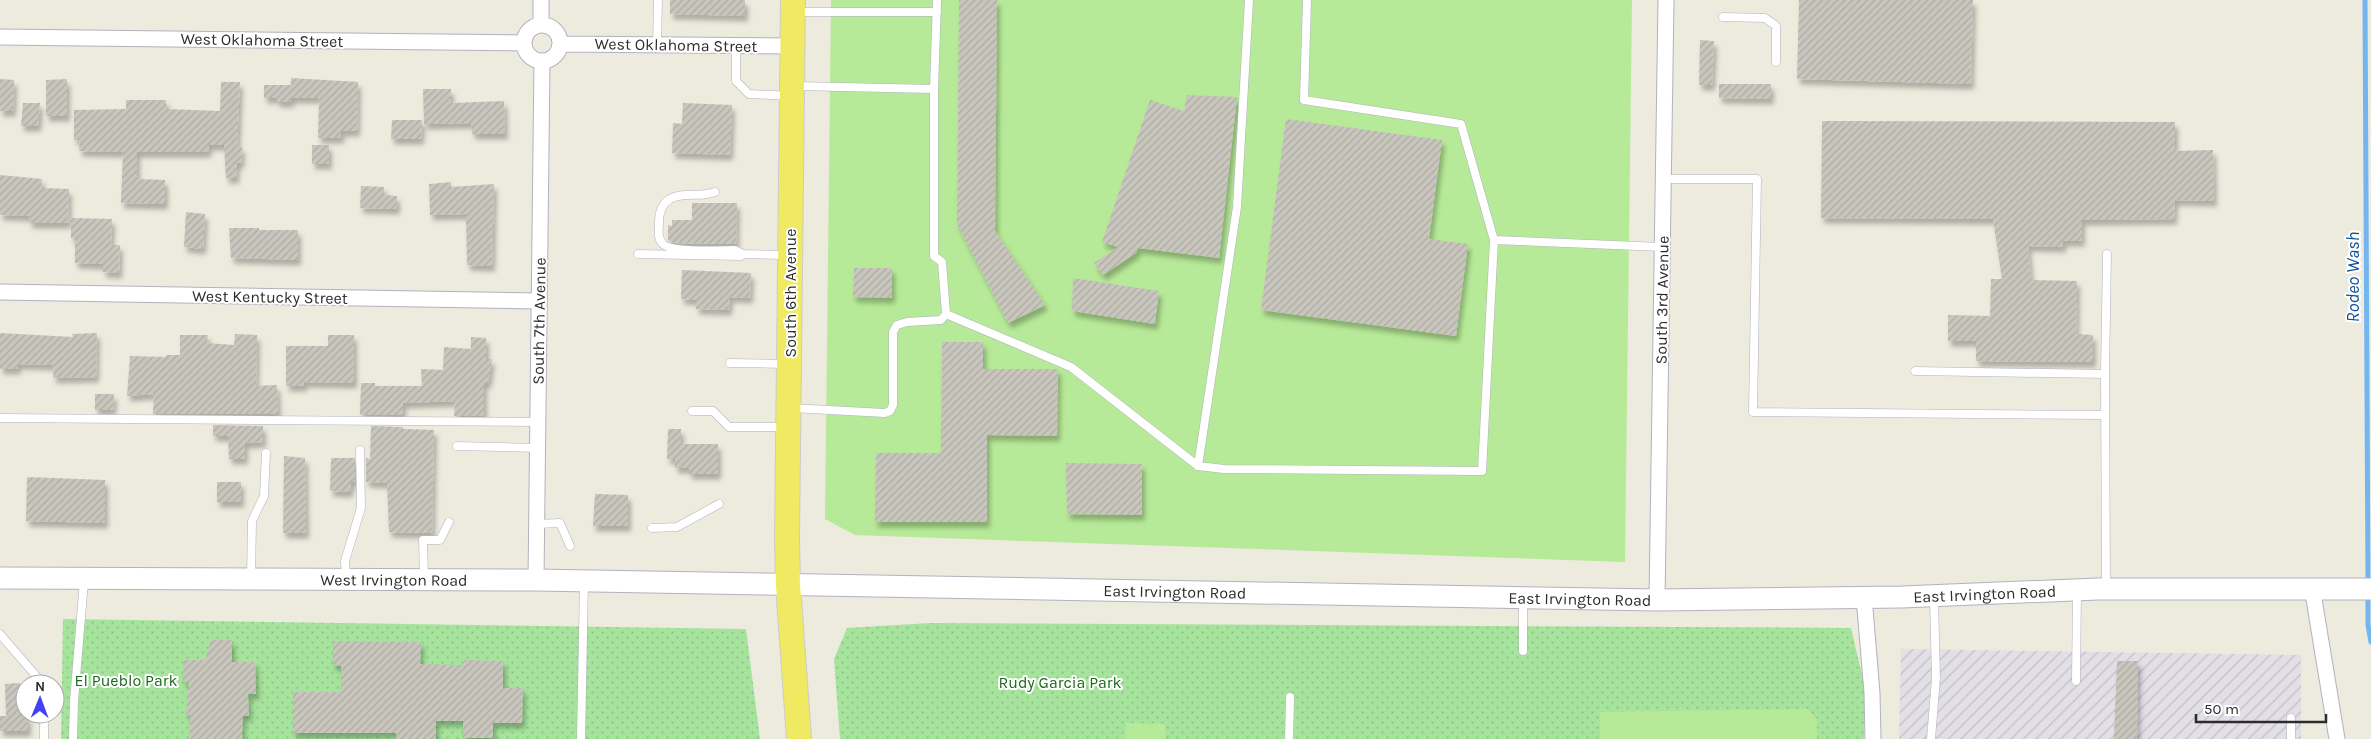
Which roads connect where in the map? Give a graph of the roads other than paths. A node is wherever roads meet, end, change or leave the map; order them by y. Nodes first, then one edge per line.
1 (541, 0) edge
2 (658, 0) edge
3 (937, 0) edge
4 (1249, 0) edge
5 (1308, 0) edge
6 (1666, 0) edge
7 (792, 6) edge
8 (937, 12) junction
9 (1724, 17) dead end
10 (540, 24) junction
11 (0, 37) edge
12 (524, 43) junction
13 (561, 44) junction
14 (657, 44) junction
15 (736, 46) junction
16 (792, 46) junction
17 (542, 61) junction
18 (1776, 62) dead end
19 (934, 89) junction
20 (792, 91) junction
21 (1663, 179) junction
22 (715, 192) dead end
23 (1494, 240) junction
24 (1662, 247) junction
25 (638, 254) dead end
26 (743, 254) junction
27 (2107, 254) dead end
28 (791, 255) junction
29 (0, 292) edge
30 (539, 302) junction
31 (946, 314) junction
32 (730, 363) dead end
33 (790, 364) junction
34 (1915, 371) dead end
35 (2106, 374) junction
36 (692, 411) dead end
37 (2106, 415) junction
38 (0, 418) edge
39 (789, 418) junction
40 (538, 422) junction
41 (457, 446) dead end
42 (538, 448) junction
43 (360, 450) dead end
44 (266, 453) dead end
45 (1198, 466) junction
46 (719, 504) dead end
47 (449, 522) dead end
48 (537, 524) junction
49 (652, 528) dead end
50 (570, 546) dead end
51 (0, 578) edge
52 (84, 579) junction
53 (251, 579) junction
54 (346, 580) junction
55 (424, 580) junction
56 (536, 580) junction
57 (584, 582) junction
58 (788, 585) junction
59 (2312, 587) junction
60 (2371, 588) edge
61 (2106, 589) junction
62 (2078, 590) junction
63 (1934, 596) junction
64 (1864, 597) junction
65 (1523, 598) junction
66 (1657, 600) junction
67 (0, 634) edge
68 (1523, 651) dead end
69 (34, 674) edge
70 (2076, 681) dead end
71 (1290, 697) dead end
72 (2291, 718) dead end
73 (44, 724) edge
74 (44, 739) edge
75 (73, 739) edge
76 (581, 739) edge
77 (799, 739) edge
78 (1289, 739) edge
79 (1873, 739) edge
80 (1931, 739) edge
81 (2291, 739) edge
82 (2337, 739) edge

1 - 10 street
2 - 14 lane
3 - 8 lane
4 - 45 lane
5 - 23 lane
6 - 21 street, South 3rd Avenue
7 - 8 lane
7 - 16 main road, South 6th Avenue
8 - 19 lane
9 - 18 lane
10 - 12 street
10 - 13 street
11 - 12 street, West Oklahoma Street
12 - 17 street
13 - 14 street, West Oklahoma Street
13 - 17 street
14 - 15 street, West Oklahoma Street
15 - 16 street, West Oklahoma Street
15 - 20 lane
16 - 20 main road, South 6th Avenue
17 - 30 street, South 7th Avenue
19 - 20 lane
19 - 31 lane
20 - 28 main road, South 6th Avenue
21 - 24 street, South 3rd Avenue
21 - 37 lane
22 - 26 lane
23 - 24 lane
23 - 45 lane
24 - 66 street, South 3rd Avenue
25 - 26 lane
26 - 28 lane
27 - 35 lane
28 - 33 main road, South 6th Avenue
29 - 30 street, West Kentucky Street
30 - 40 street, South 7th Avenue
31 - 39 lane
31 - 45 lane
32 - 33 lane
33 - 39 main road, South 6th Avenue
34 - 35 lane
35 - 37 lane
36 - 39 lane
37 - 61 lane
38 - 40 lane
39 - 58 main road, South 6th Avenue
40 - 42 street, South 7th Avenue
41 - 42 lane
42 - 48 street, South 7th Avenue
43 - 54 lane
44 - 53 lane
46 - 49 lane
47 - 55 lane
48 - 50 lane
48 - 56 street, South 7th Avenue
51 - 52 main road, West Irvington Road
52 - 53 main road, West Irvington Road
52 - 75 lane
53 - 54 main road, West Irvington Road
54 - 55 main road, West Irvington Road
55 - 56 main road, West Irvington Road
56 - 57 main road, West Irvington Road
57 - 58 main road, West Irvington Road
57 - 76 lane
58 - 65 main road, East Irvington Road
58 - 77 main road, South 6th Avenue
59 - 60 main road, East Irvington Road
59 - 61 main road, East Irvington Road
59 - 82 street
61 - 62 main road, East Irvington Road
62 - 63 main road, East Irvington Road
62 - 70 lane
63 - 64 main road, East Irvington Road
63 - 80 lane
64 - 66 main road, East Irvington Road
64 - 79 street
65 - 66 main road, East Irvington Road
65 - 68 lane
67 - 69 lane
71 - 78 lane
72 - 81 lane
73 - 74 lane

